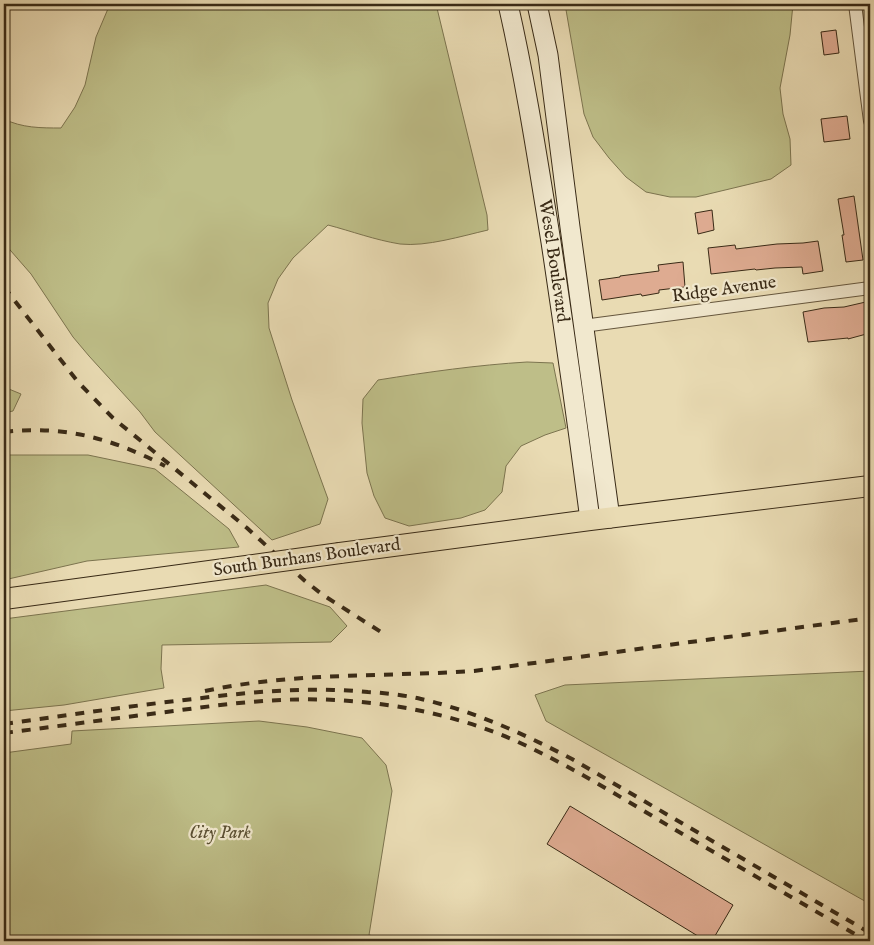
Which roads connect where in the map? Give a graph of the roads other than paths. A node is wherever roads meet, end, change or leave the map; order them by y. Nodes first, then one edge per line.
1 (508, 4) edge
2 (537, 4) edge
3 (855, 4) edge
4 (867, 76) edge
5 (870, 121) edge
6 (870, 288) edge
7 (583, 326) junction
8 (870, 486) edge
9 (600, 519) junction
10 (4, 599) edge

1 - 9 main road, Wesel Boulevard
2 - 7 main road, Wesel Boulevard
3 - 4 street
4 - 5 street
6 - 7 street, Ridge Avenue
7 - 9 main road, Wesel Boulevard
8 - 9 main road, South Burhans Boulevard
9 - 10 main road, South Burhans Boulevard, bridge

